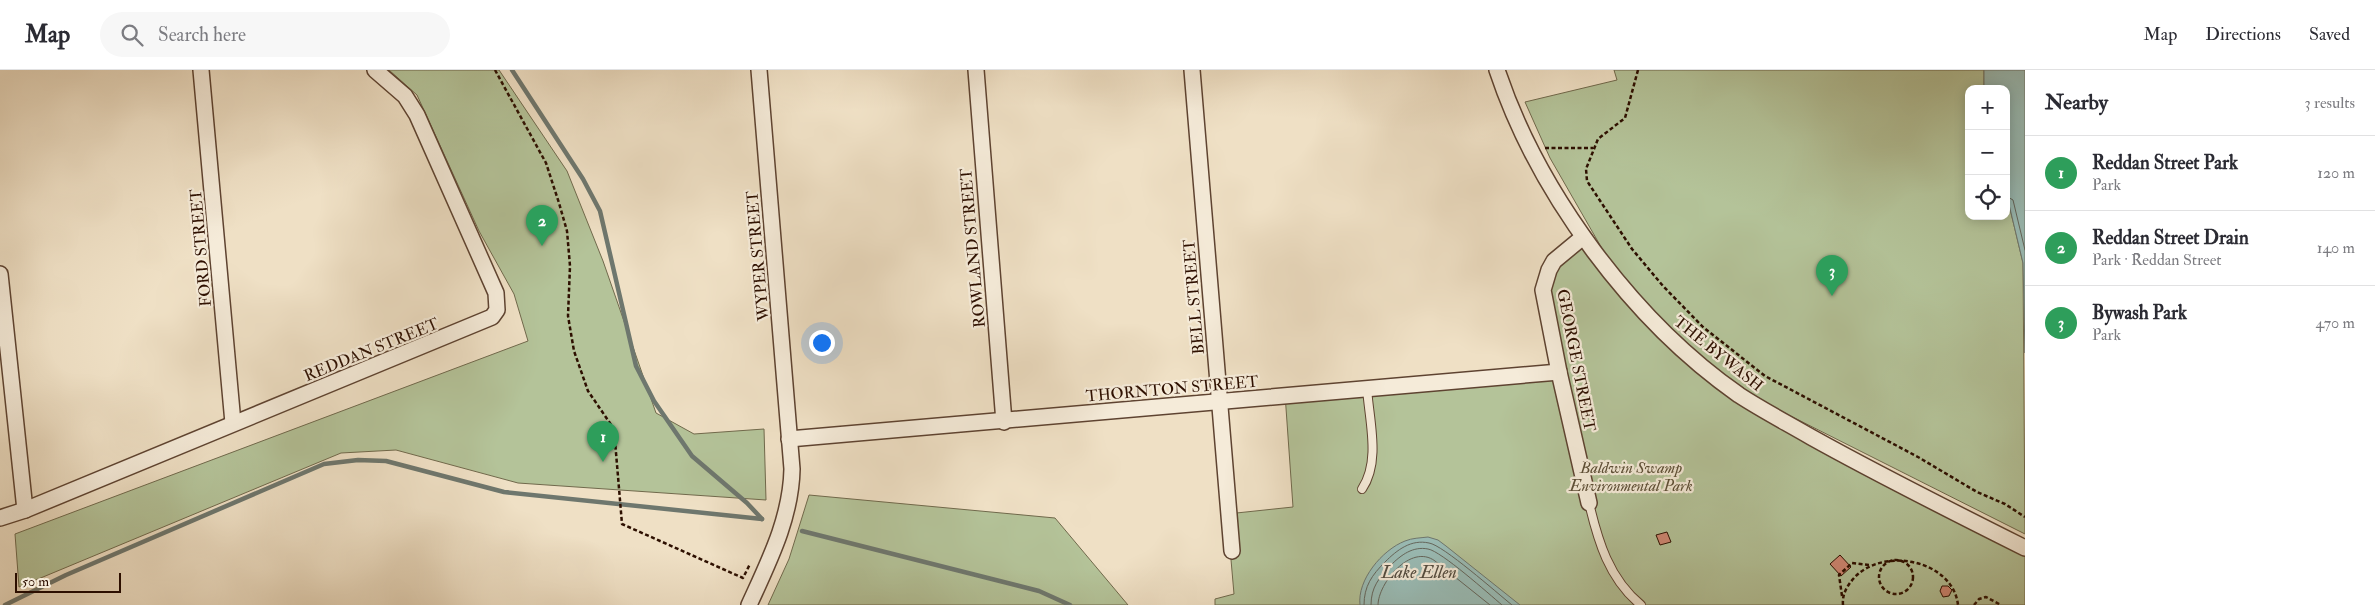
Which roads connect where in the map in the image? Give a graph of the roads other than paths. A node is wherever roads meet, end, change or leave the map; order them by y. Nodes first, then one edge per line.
1 (201, 70) edge
2 (375, 70) edge
3 (759, 70) edge
4 (976, 70) edge
5 (1192, 70) edge
6 (1497, 71) edge
7 (1583, 237) junction
8 (0, 274) edge
9 (1559, 372) junction
10 (1367, 388) junction
11 (1219, 401) junction
12 (1004, 422) junction
13 (234, 423) junction
14 (789, 440) junction
15 (1362, 489) dead end
16 (1589, 503) joint
17 (25, 510) junction
18 (0, 518) edge
19 (2025, 548) edge
20 (1232, 551) dead end
21 (749, 605) edge
22 (1641, 605) edge

1 - 13 street, FORD STREET
2 - 13 street, REDDAN STREET
3 - 14 street, WYPER STREET
4 - 12 street, ROWLAND STREET
5 - 11 street, BELL STREET
6 - 7 street, THE BYWASH
7 - 9 street, GEORGE STREET
7 - 19 street, THE BYWASH
8 - 17 street
9 - 10 street, THORNTON STREET
9 - 16 street, GEORGE STREET
10 - 11 street, THORNTON STREET
10 - 15 lane
11 - 12 street, THORNTON STREET
11 - 20 street, BELL STREET
12 - 14 street, THORNTON STREET
13 - 17 street, REDDAN STREET
14 - 21 street, WYPER STREET
16 - 22 lane
17 - 18 street, REDDAN STREET

